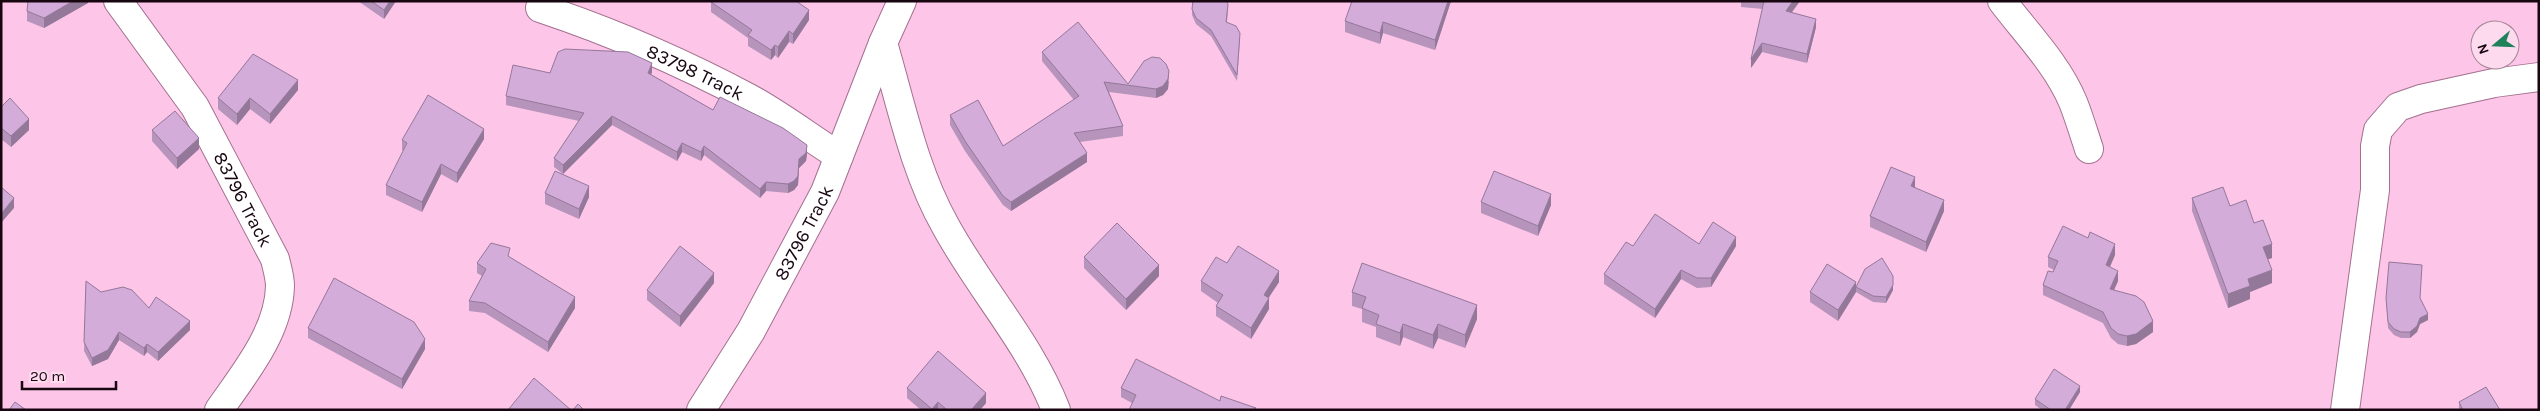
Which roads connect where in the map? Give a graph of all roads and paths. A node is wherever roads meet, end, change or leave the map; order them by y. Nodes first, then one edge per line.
1 (118, 1) edge
2 (902, 1) edge
3 (2002, 1) edge
4 (540, 8) dead end
5 (883, 43) junction
6 (2539, 77) edge
7 (2089, 149) dead end
8 (839, 156) junction
9 (219, 410) edge
10 (701, 410) edge
11 (1056, 410) edge
12 (2345, 410) edge

1 - 9 street, 83796 Track
2 - 5 street, 83796 Track
3 - 7 street
4 - 8 street, 83798 Track
5 - 8 street, 83796 Track
5 - 11 street
6 - 12 street
8 - 10 street, 83796 Track

